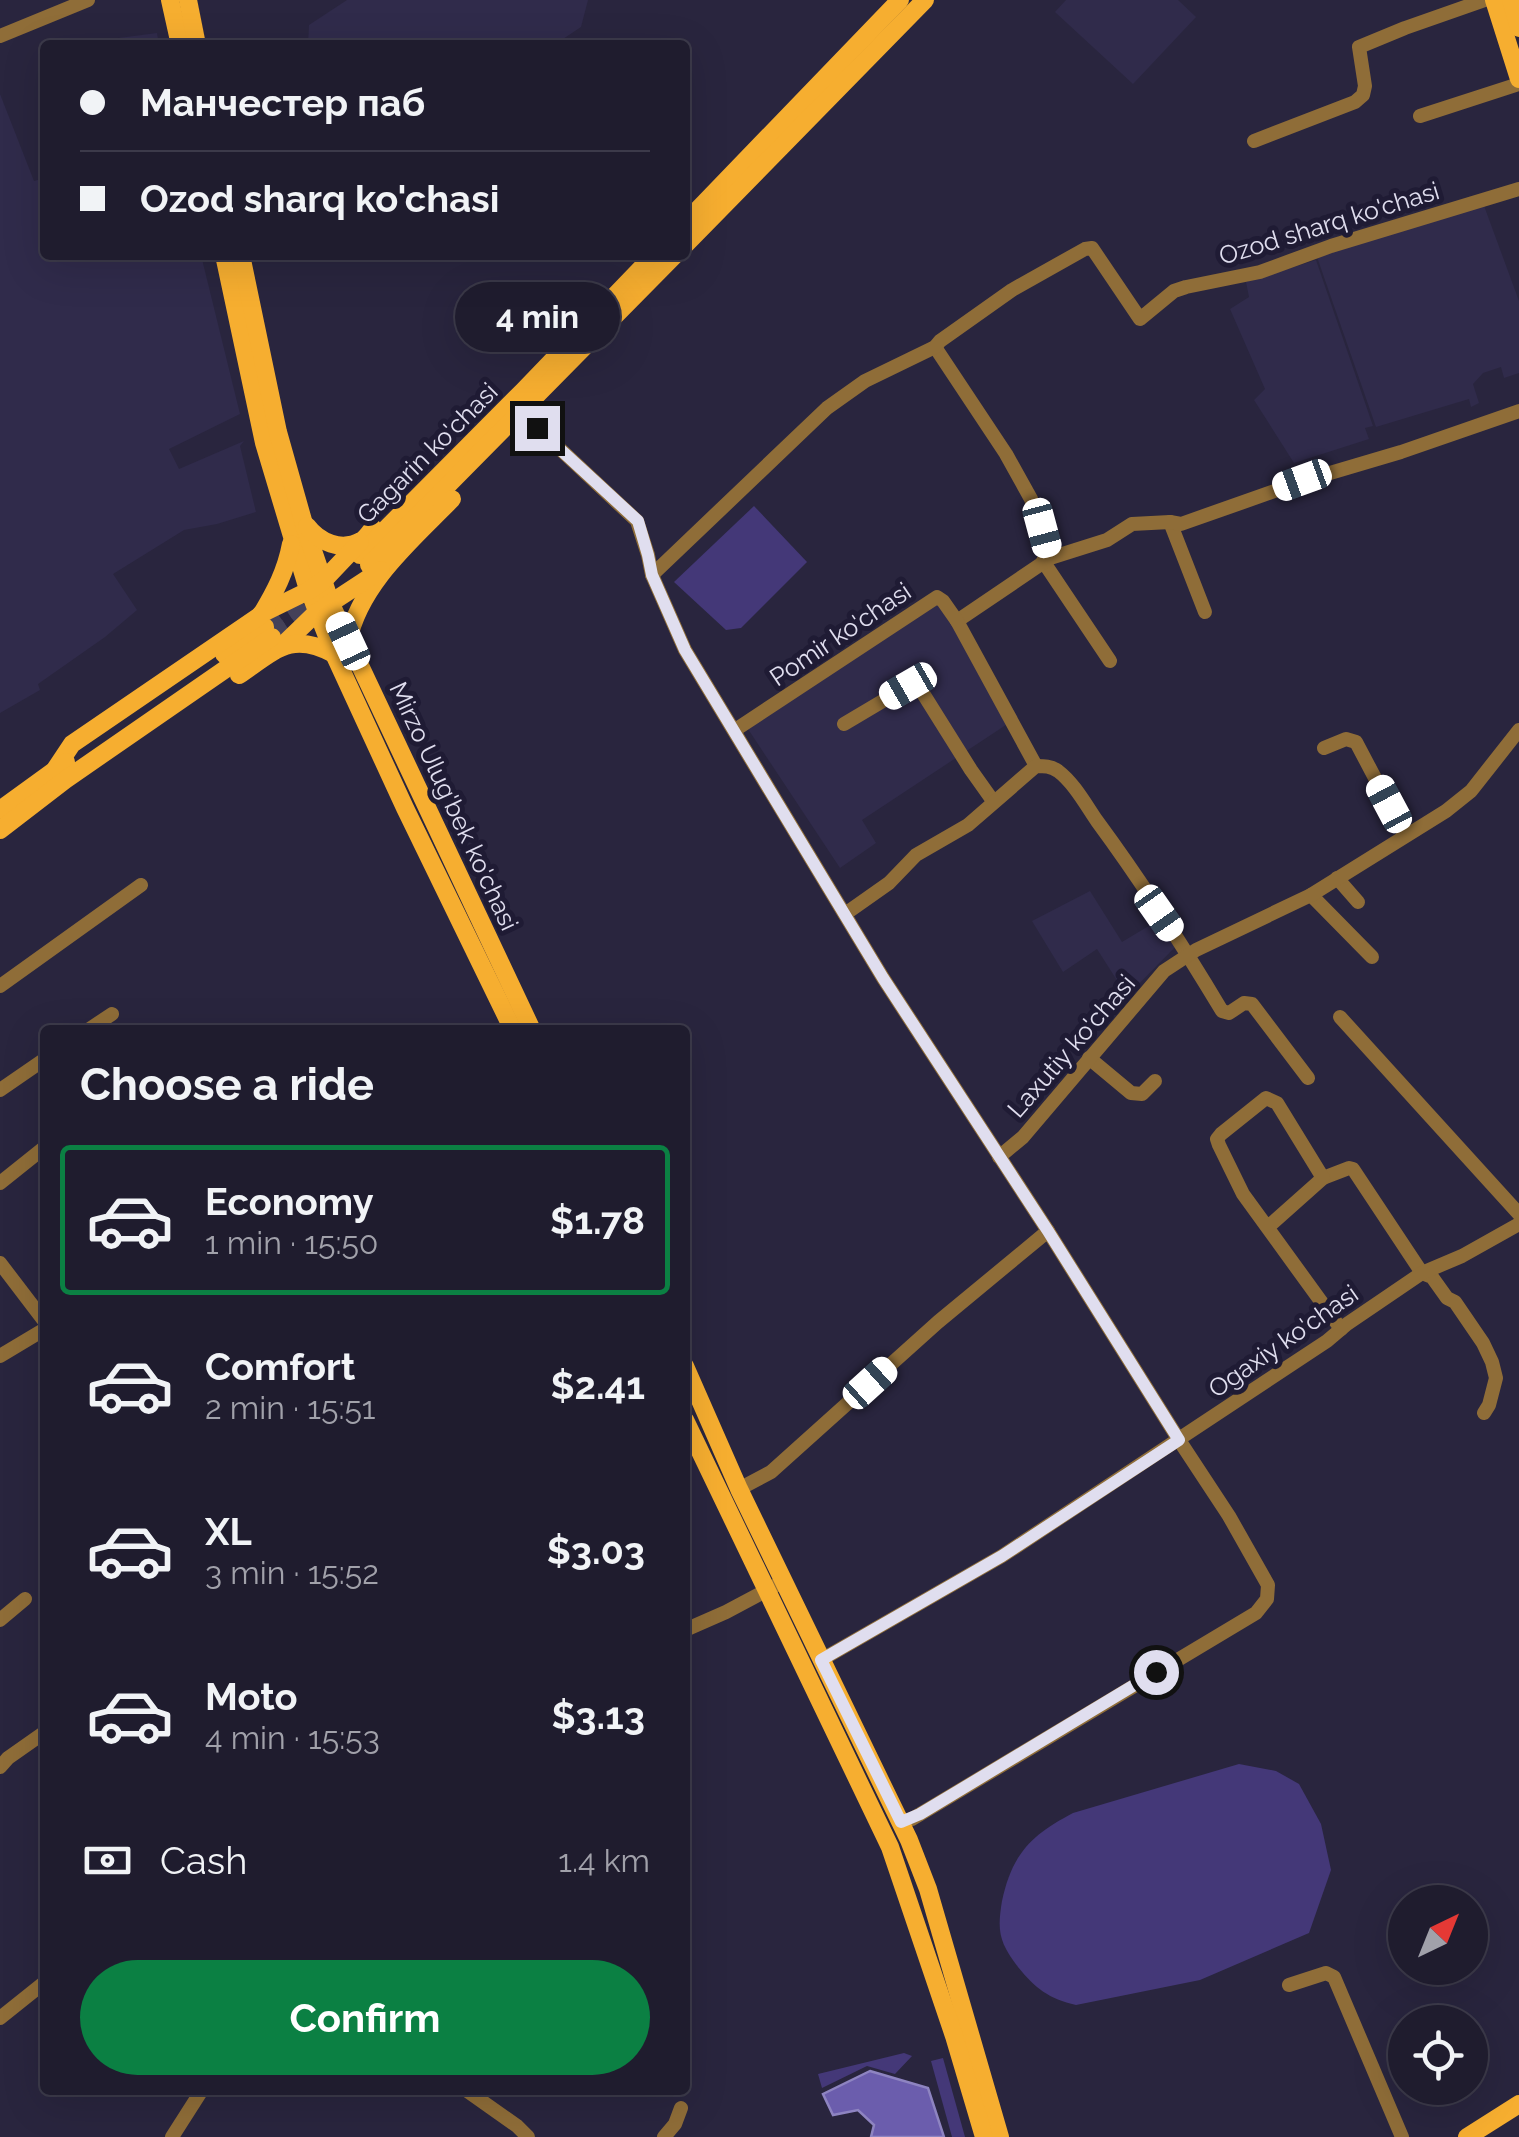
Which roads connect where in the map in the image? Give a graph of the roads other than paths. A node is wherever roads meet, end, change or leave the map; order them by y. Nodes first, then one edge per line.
1 (88, 0) edge
2 (170, 0) edge
3 (188, 0) edge
4 (900, 0) edge
5 (926, 0) edge
6 (1484, 0) edge
7 (1494, 0) edge
8 (1510, 0) edge
9 (1519, 28) edge
10 (0, 36) edge
11 (179, 40) edge
12 (196, 40) edge
13 (1519, 82) edge
14 (1420, 116) dead end
15 (1254, 141) dead end
16 (1519, 189) edge
17 (690, 218) edge
18 (690, 240) edge
19 (225, 260) edge
20 (242, 260) edge
21 (650, 260) edge
22 (670, 260) edge
23 (934, 348) junction
24 (545, 378) junction
25 (1519, 411) edge
26 (529, 420) junction
27 (1170, 522) junction
28 (298, 531) junction
29 (368, 558) junction
30 (1046, 560) junction
31 (652, 575) junction
32 (316, 586) junction
33 (324, 608) junction
34 (1205, 612) dead end
35 (957, 621) junction
36 (270, 631) junction
37 (341, 648) junction
38 (1110, 661) dead end
39 (844, 724) dead end
40 (735, 730) junction
41 (1519, 730) edge
42 (1324, 748) dead end
43 (1036, 766) junction
44 (61, 774) junction
45 (994, 802) junction
46 (0, 810) edge
47 (0, 830) edge
48 (1405, 836) junction
49 (1337, 878) junction
50 (141, 885) dead end
51 (1311, 895) junction
52 (1358, 902) dead end
53 (844, 914) junction
54 (1188, 955) junction
55 (1372, 958) dead end
56 (0, 986) edge
57 (112, 1014) dead end
58 (1340, 1017) dead end
59 (96, 1025) edge
60 (511, 1025) edge
61 (530, 1025) edge
62 (1089, 1058) junction
63 (40, 1062) edge
64 (1308, 1078) dead end
65 (1155, 1081) dead end
66 (0, 1090) edge
67 (40, 1152) edge
68 (1000, 1157) junction
69 (1323, 1178) junction
70 (0, 1182) edge
71 (1519, 1214) edge
72 (1519, 1224) edge
73 (1268, 1227) junction
74 (1048, 1231) junction
75 (0, 1263) edge
76 (1422, 1273) junction
77 (40, 1318) edge
78 (40, 1328) edge
79 (1340, 1329) junction
80 (0, 1356) edge
81 (690, 1377) edge
82 (1484, 1413) dead end
83 (690, 1431) edge
84 (1179, 1440) junction
85 (739, 1489) junction
86 (784, 1581) junction
87 (766, 1591) junction
88 (25, 1599) dead end
89 (0, 1620) edge
90 (690, 1628) edge
91 (821, 1660) junction
92 (40, 1736) edge
93 (0, 1767) edge
94 (901, 1822) junction
95 (1288, 1985) dead end
96 (40, 1986) edge
97 (0, 2018) edge
98 (199, 2095) edge
99 (473, 2095) edge
100 (1519, 2104) edge
101 (682, 2108) dead end
102 (172, 2137) edge
103 (528, 2137) edge
104 (664, 2137) edge
105 (984, 2137) edge
106 (1000, 2137) edge
107 (1402, 2137) edge
108 (1466, 2137) edge

1 - 10 street
2 - 11 main road
3 - 12 main road
4 - 17 main road
5 - 18 main road
6 - 15 street
7 - 13 main road
8 - 9 main road
13 - 14 street
16 - 23 street, Ozod sharq ko'chasi
19 - 28 main road, Mirzo Ulug'bek ko'chasi
20 - 28 main road, Mirzo Ulug'bek ko'chasi
21 - 24 main road, Gagarin ko'chasi
22 - 24 main road, Gagarin ko'chasi
23 - 30 street
23 - 31 street, Ozod sharq ko'chasi
24 - 26 main road
24 - 29 main road, Gagarin ko'chasi
25 - 27 street
26 - 29 main road
26 - 31 street
27 - 30 street
27 - 34 street
28 - 29 main road
28 - 32 main road, Mirzo Ulug'bek ko'chasi
28 - 36 main road
29 - 32 main road
29 - 33 main road
29 - 37 main road
30 - 35 street
30 - 38 street
31 - 40 street
32 - 33 main road, Mirzo Ulug'bek ko'chasi
32 - 36 main road
33 - 36 main road
33 - 37 main road, Mirzo Ulug'bek ko'chasi
35 - 40 street, Pomir ko'chasi
35 - 43 street
36 - 37 main road
36 - 44 main road
37 - 60 main road, Mirzo Ulug'bek ko'chasi
37 - 61 main road, Mirzo Ulug'bek ko'chasi
39 - 45 street
40 - 53 street
41 - 48 street, Laxutiy ko'chasi
42 - 48 street
43 - 45 street
43 - 54 street
44 - 46 main road
44 - 47 main road
45 - 53 street
48 - 49 street, Laxutiy ko'chasi
49 - 51 street, Laxutiy ko'chasi
49 - 52 street
50 - 56 street
51 - 54 street, Laxutiy ko'chasi
51 - 55 street
53 - 68 street
54 - 62 street, Laxutiy ko'chasi
54 - 64 street
57 - 59 street
58 - 71 street
62 - 65 street
62 - 68 street, Laxutiy ko'chasi
63 - 66 street
67 - 70 street
68 - 74 street
69 - 73 street
69 - 73 street
69 - 76 street
72 - 76 street, Ogaxiy ko'chasi
73 - 79 street
74 - 84 street
74 - 85 street
75 - 77 street
76 - 79 street, Ogaxiy ko'chasi
76 - 82 street
78 - 80 street
79 - 84 street, Ogaxiy ko'chasi
81 - 85 main road
83 - 87 main road
84 - 91 street, Ogaxiy ko'chasi
84 - 94 street
85 - 86 main road
86 - 87 street
86 - 91 main road
87 - 90 street
87 - 105 main road
88 - 89 street
91 - 94 main road
92 - 93 street
94 - 106 main road
95 - 107 street
96 - 97 street
98 - 102 street
99 - 103 street
100 - 108 main road
101 - 104 street

